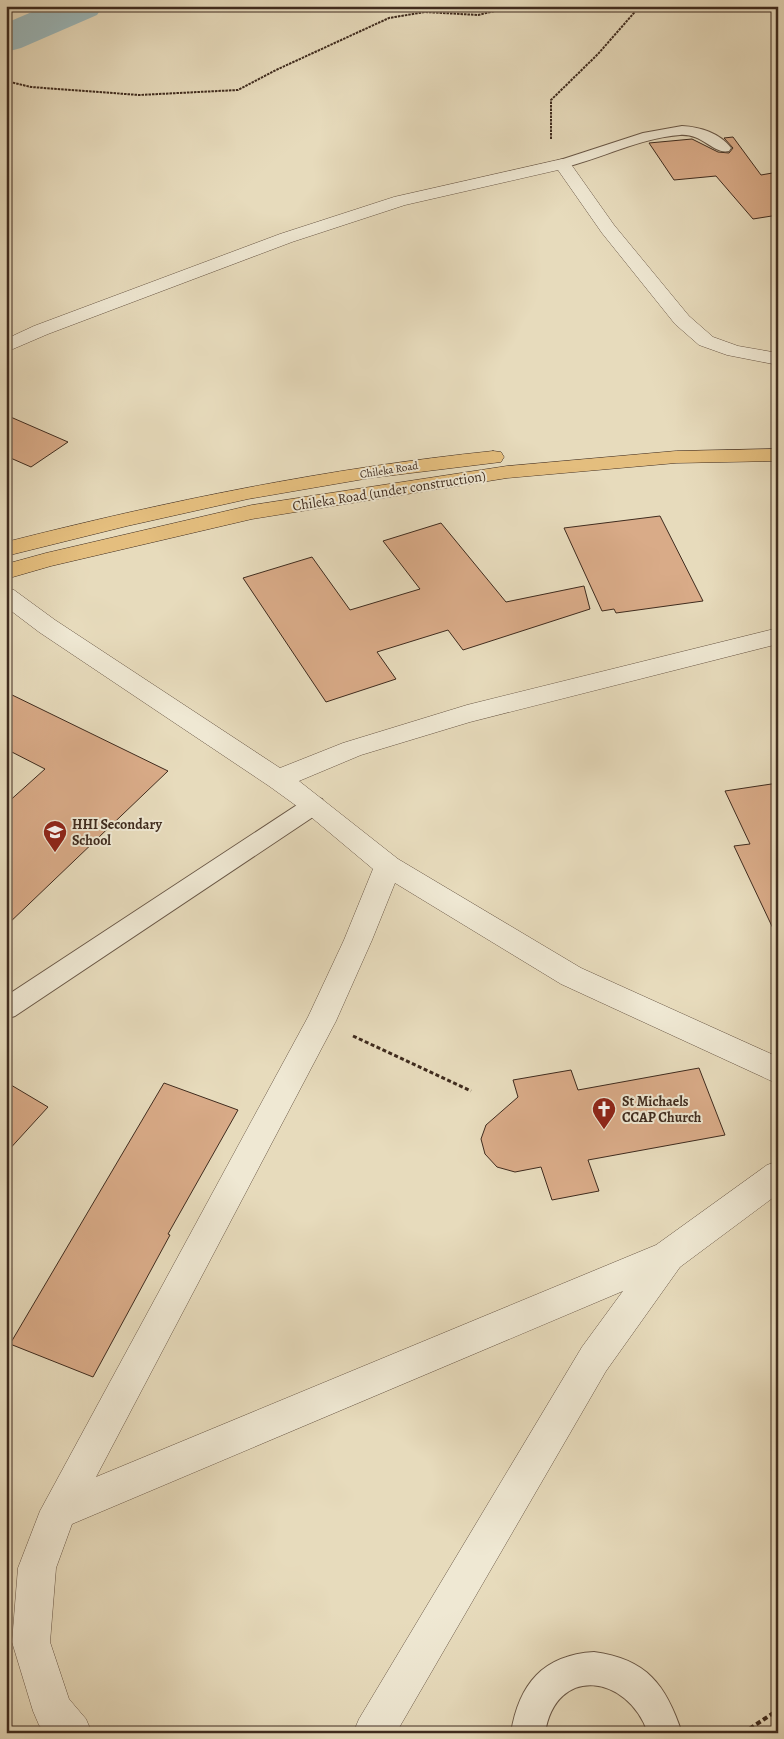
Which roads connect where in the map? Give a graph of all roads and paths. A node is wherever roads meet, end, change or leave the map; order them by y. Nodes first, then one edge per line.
1 (557, 6) edge
2 (640, 6) edge
3 (6, 81) edge
4 (724, 148) dead end
5 (562, 164) junction
6 (6, 346) edge
7 (778, 359) edge
8 (778, 437) edge
9 (778, 455) edge
10 (6, 549) edge
11 (6, 572) edge
12 (6, 595) edge
13 (778, 636) edge
14 (278, 779) junction
15 (314, 804) junction
16 (388, 866) junction
17 (6, 1009) edge
18 (321, 1021) junction
19 (778, 1070) edge
20 (471, 1091) dead end
21 (778, 1175) edge
22 (668, 1256) junction
23 (58, 1511) junction
24 (778, 1710) edge
25 (72, 1733) edge
26 (373, 1733) edge
27 (528, 1733) edge
28 (665, 1733) edge
29 (743, 1733) edge

1 - 3 path
2 - 5 path
4 - 5 lane
5 - 6 street
5 - 7 street
8 - 10 highway, Chileka Road
9 - 11 highway, Chileka Road (under construction)
12 - 14 street
13 - 14 street
14 - 15 street
15 - 16 street
15 - 17 lane
16 - 18 street
16 - 19 street
18 - 20 path
18 - 23 street
21 - 22 street
22 - 23 street
22 - 26 street
23 - 25 street
24 - 29 path
27 - 28 lane

